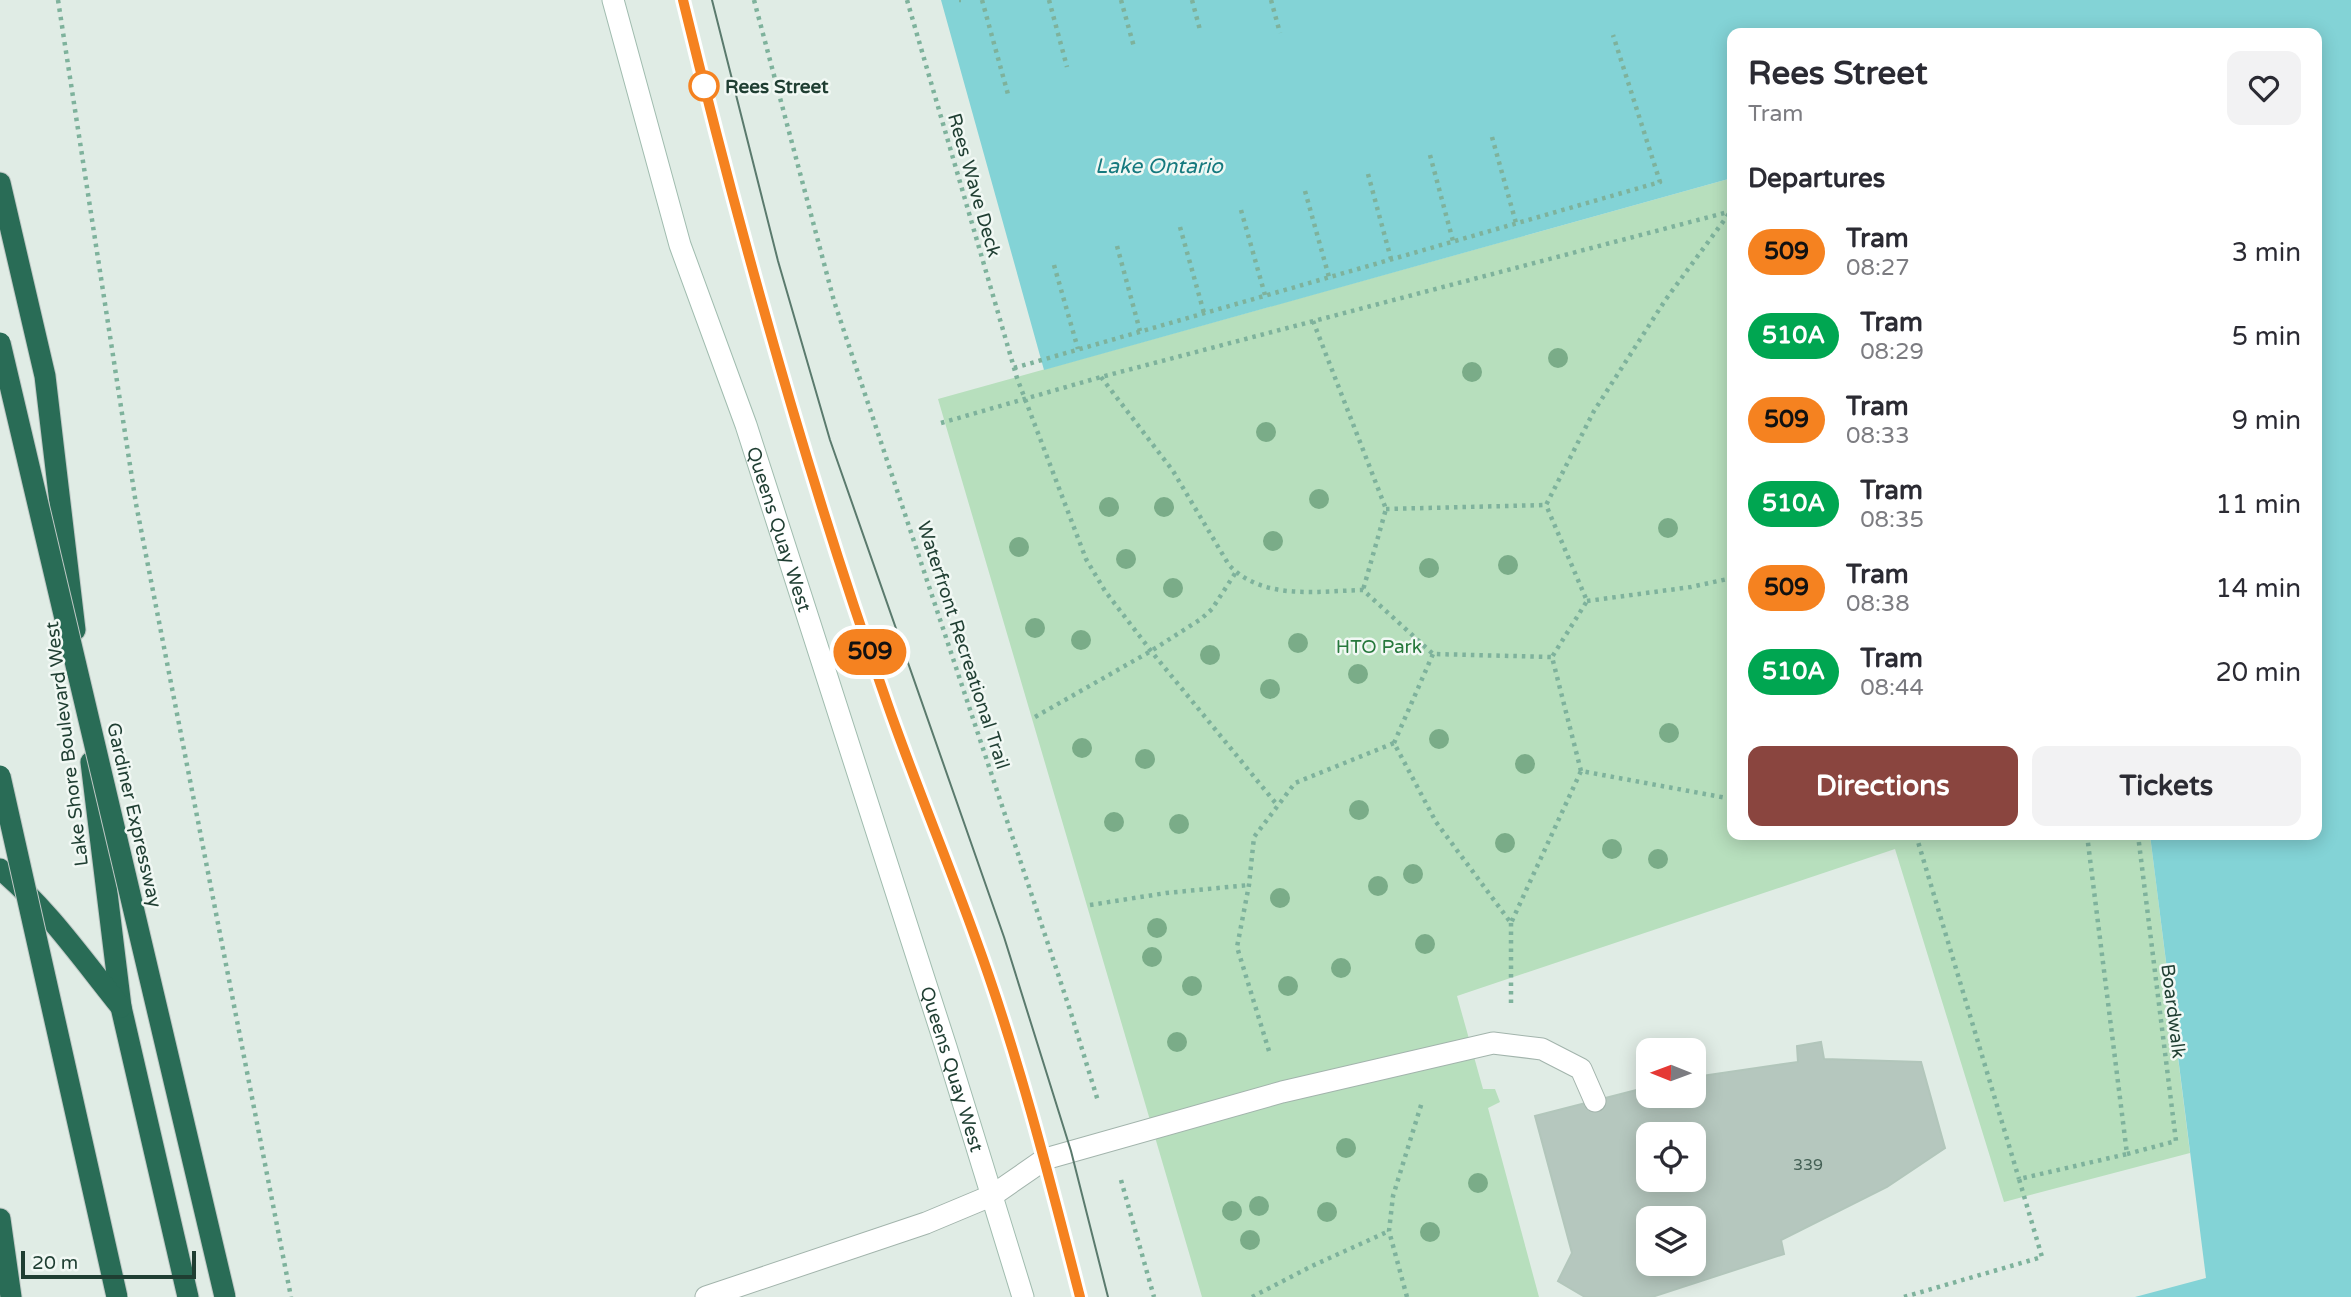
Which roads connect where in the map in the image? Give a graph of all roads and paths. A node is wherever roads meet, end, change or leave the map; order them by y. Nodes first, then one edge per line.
1 (58, 0) edge
2 (613, 0) edge
3 (754, 0) edge
4 (906, 0) edge
5 (982, 0) edge
6 (1049, 0) edge
7 (1121, 0) edge
8 (1192, 0) edge
9 (1271, 0) edge
10 (1200, 30) dead end
11 (1280, 33) dead end
12 (1613, 35) dead end
13 (1133, 47) dead end
14 (1067, 67) dead end
15 (1009, 97) dead end
16 (1492, 137) dead end
17 (1430, 155) dead end
18 (1368, 174) dead end
19 (0, 183) edge
20 (1305, 191) dead end
21 (1241, 210) dead end
22 (1727, 212) edge
23 (1727, 218) edge
24 (1516, 223) junction
25 (1180, 227) dead end
26 (1453, 241) junction
27 (1117, 246) dead end
28 (1391, 259) junction
29 (1054, 265) dead end
30 (1329, 277) junction
31 (1265, 295) junction
32 (1204, 313) junction
33 (1312, 321) junction
34 (1140, 331) junction
35 (0, 343) edge
36 (1078, 349) junction
37 (1014, 368) junction
38 (1101, 377) junction
39 (1023, 398) junction
40 (941, 423) dead end
41 (1546, 505) junction
42 (1386, 509) junction
43 (1236, 572) junction
44 (1727, 579) edge
45 (1363, 590) junction
46 (1587, 601) junction
47 (1151, 652) junction
48 (1433, 654) junction
49 (1552, 657) junction
50 (1035, 717) dead end
51 (1394, 743) junction
52 (1581, 771) junction
53 (0, 776) edge
54 (1727, 798) edge
55 (1278, 806) junction
56 (1917, 840) edge
57 (2088, 840) edge
58 (2139, 840) edge
59 (0, 869) edge
60 (1249, 885) junction
61 (1090, 905) dead end
62 (1511, 923) junction
63 (121, 1007) junction
64 (1511, 1045) junction
65 (1437, 1056) junction
66 (1282, 1092) junction
67 (1595, 1101) dead end
68 (1110, 1139) junction
69 (2127, 1154) junction
70 (2019, 1179) junction
71 (993, 1195) junction
72 (0, 1219) edge
73 (1389, 1231) junction
74 (11, 1297) edge
75 (117, 1297) edge
76 (188, 1297) edge
77 (226, 1297) edge
78 (291, 1297) edge
79 (706, 1297) edge
80 (1023, 1297) edge
81 (1154, 1297) edge
82 (1252, 1297) edge
83 (1406, 1297) edge
84 (1904, 1297) edge

1 - 78 path
2 - 71 main road, Queens Quay West
3 - 68 path, Waterfront Recreational Trail
4 - 37 path, Rees Wave Deck
5 - 15 path
6 - 14 path
7 - 13 path
8 - 10 path
9 - 11 path
12 - 24 path
16 - 24 path
17 - 26 path
18 - 28 path
19 - 63 highway, Lake Shore Boulevard West
20 - 30 path
21 - 31 path
22 - 33 path
23 - 41 path
24 - 26 path
25 - 32 path
26 - 28 path
27 - 34 path
28 - 30 path
29 - 36 path
30 - 31 path
31 - 32 path
32 - 34 path
33 - 38 path
33 - 42 path
34 - 36 path
35 - 77 highway, Gardiner Expressway, bridge
36 - 37 path
37 - 39 path, Rees Wave Deck
38 - 39 path
38 - 43 path
39 - 40 path
39 - 47 path, Rees Wave Deck
41 - 42 path
41 - 46 path
42 - 45 path
43 - 45 path
43 - 47 path
44 - 46 path
45 - 48 path
46 - 49 path
47 - 50 path
47 - 55 path, Rees Wave Deck
48 - 49 path
48 - 51 path
49 - 52 path
51 - 55 path
51 - 62 path
52 - 54 path
52 - 62 path
53 - 75 highway, bridge
55 - 60 path
56 - 70 path
57 - 69 path
58 - 69 path, Boardwalk
59 - 63 highway
60 - 61 path
60 - 66 path
62 - 64 path
63 - 76 highway, Lake Shore Boulevard West
64 - 65 main road
64 - 67 main road
65 - 66 main road
65 - 73 path
66 - 68 main road
68 - 71 main road
68 - 81 path, Waterfront Recreational Trail
69 - 70 path
70 - 84 path
71 - 79 main road
71 - 80 main road, Queens Quay West
72 - 74 highway
73 - 82 path
73 - 83 path

